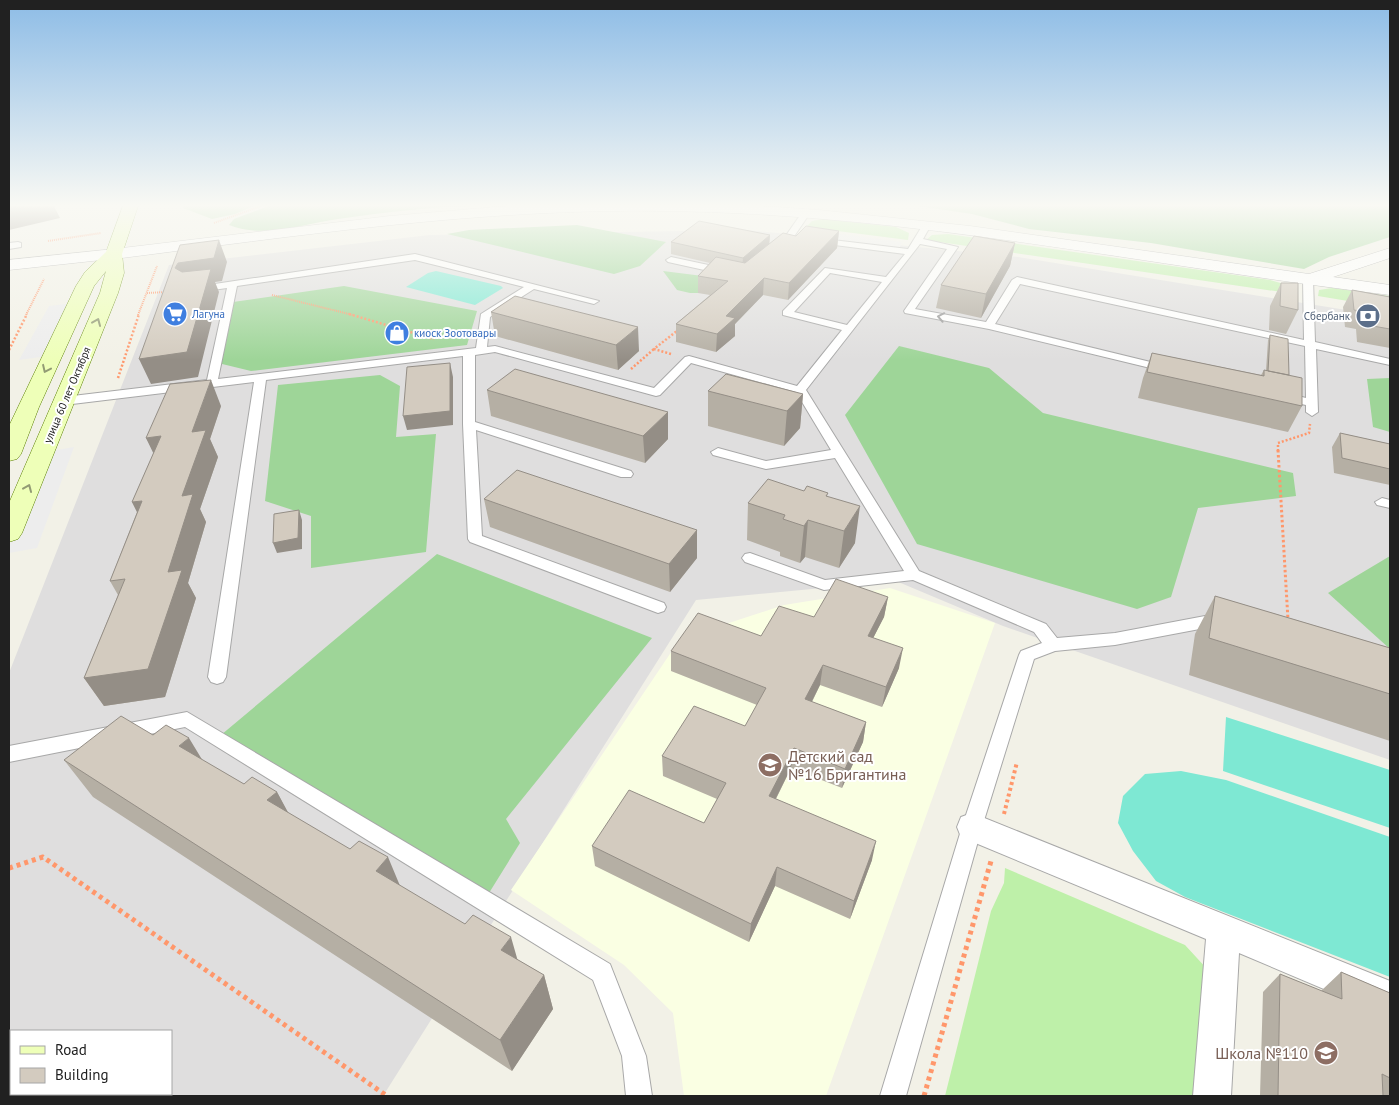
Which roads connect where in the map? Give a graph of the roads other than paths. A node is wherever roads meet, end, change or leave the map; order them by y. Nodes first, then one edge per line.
1 (116, 258) edge
2 (154, 258) edge
3 (411, 258) edge
4 (417, 258) edge
5 (907, 258) edge
6 (946, 258) edge
7 (1157, 258) edge
8 (1373, 258) edge
9 (671, 260) edge
10 (115, 263) junction
11 (9, 265) edge
12 (736, 274) edge
13 (1308, 279) junction
14 (889, 280) junction
15 (232, 286) junction
16 (532, 286) junction
17 (191, 290) edge
18 (1390, 290) edge
19 (594, 301) dead end
20 (989, 326) junction
21 (850, 329) junction
22 (1311, 346) junction
23 (475, 351) junction
24 (1390, 362) edge
25 (1179, 371) edge
26 (260, 376) junction
27 (212, 382) junction
28 (800, 390) junction
29 (1274, 394) edge
30 (64, 401) junction
31 (28, 407) junction
32 (469, 424) junction
33 (718, 452) dead end
34 (839, 453) junction
35 (9, 454) edge
36 (626, 474) dead end
37 (9, 533) edge
38 (750, 558) dead end
39 (914, 575) junction
40 (658, 607) dead end
41 (1233, 630) edge
42 (1053, 645) junction
43 (217, 677) dead end
44 (9, 754) edge
45 (985, 833) junction
46 (1222, 930) junction
47 (1390, 999) edge
48 (639, 1096) edge
49 (893, 1096) edge
50 (1212, 1096) edge

1 - 10 main road, улица 60 лет Октября
2 - 10 street
3 - 15 lane
4 - 16 lane
5 - 14 lane
20 -> 6 lane
7 - 13 street
8 - 13 street
9 - 12 lane
10 - 11 street
30 -> 10 main road, улица 60 лет Октября
10 -> 31 main road, улица 60 лет Октября
13 - 18 street
13 - 22 lane
14 - 21 lane
14 - 21 lane
15 - 17 lane
15 - 27 lane
16 - 19 lane
16 - 23 lane
20 - 22 lane
20 - 25 lane
21 - 28 lane
22 - 24 lane
22 - 29 lane
23 - 26 lane
23 - 28 lane
23 - 32 lane
26 - 27 lane
26 - 43 lane
27 - 30 lane
28 - 34 lane
30 - 31 main road
37 -> 30 main road, улица 60 лет Октября
31 - 35 main road, улица 60 лет Октября
32 - 36 lane
32 - 40 lane
33 - 34 lane
34 - 39 lane
38 - 39 lane
39 - 42 lane
41 - 42 lane
42 - 45 lane
44 - 48 lane
45 - 46 street
45 - 49 lane
46 - 47 street
46 - 50 street

